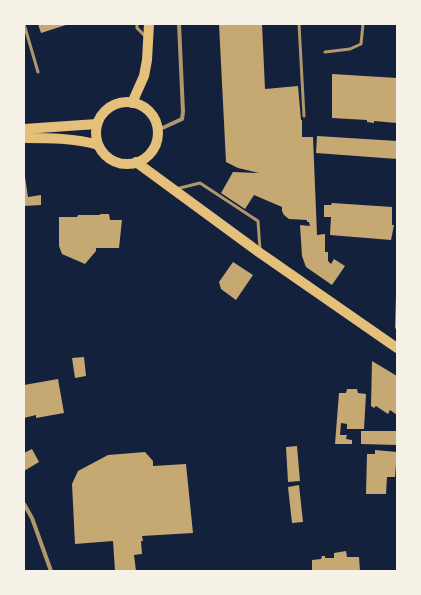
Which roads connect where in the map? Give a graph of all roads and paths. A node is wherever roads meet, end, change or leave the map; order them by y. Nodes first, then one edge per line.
1 (24, 24) edge
2 (137, 24) edge
3 (149, 24) edge
4 (179, 24) edge
5 (299, 24) edge
6 (362, 24) edge
7 (148, 39) junction
8 (324, 52) dead end
9 (38, 72) dead end
10 (132, 103) junction
11 (304, 116) dead end
12 (97, 124) junction
13 (24, 128) edge
14 (158, 130) junction
15 (24, 138) edge
16 (98, 145) junction
17 (136, 162) junction
18 (173, 189) junction
19 (260, 253) junction
20 (397, 348) edge
21 (24, 504) edge
22 (51, 571) edge

1 - 9 lane
2 - 7 lane
3 - 7 main road
4 - 14 street
5 - 11 lane
6 - 8 lane
7 - 10 main road
10 - 12 main road
10 - 14 main road
12 - 13 main road
12 - 16 main road
14 - 17 main road
15 - 16 main road
16 - 17 main road
17 - 18 main road
18 - 19 main road
18 - 19 lane
19 - 20 main road
21 - 22 street

